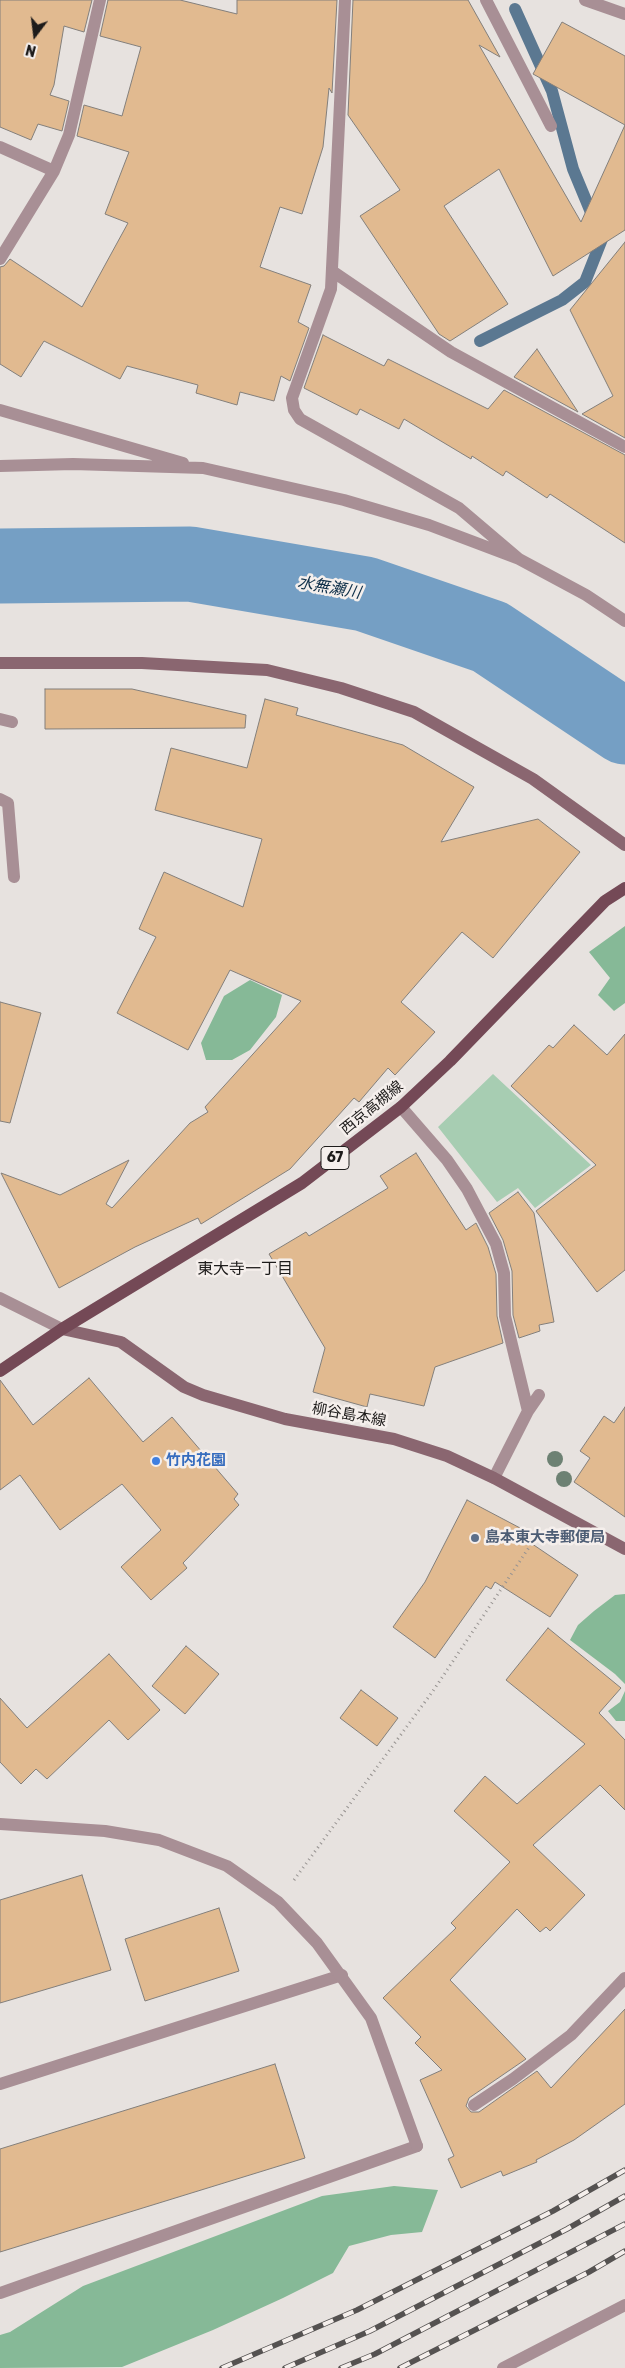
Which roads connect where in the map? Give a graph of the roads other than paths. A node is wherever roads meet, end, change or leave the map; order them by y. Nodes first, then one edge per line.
1 (100, 0) edge
2 (345, 0) edge
3 (486, 0) edge
4 (585, 0) edge
5 (625, 14) edge
6 (551, 126) dead end
7 (0, 147) edge
8 (54, 172) junction
9 (0, 259) edge
10 (332, 271) junction
11 (0, 410) edge
12 (625, 447) edge
13 (0, 466) edge
14 (203, 468) junction
15 (519, 560) junction
16 (625, 621) edge
17 (0, 663) edge
18 (0, 799) edge
19 (625, 845) edge
20 (14, 877) dead end
21 (625, 888) edge
22 (401, 1107) junction
23 (0, 1298) edge
24 (62, 1329) junction
25 (0, 1371) edge
26 (539, 1395) dead end
27 (528, 1411) junction
28 (494, 1478) junction
29 (625, 1549) edge
30 (0, 1824) edge
31 (342, 1975) junction
32 (625, 1978) edge
33 (0, 2084) edge
34 (474, 2104) dead end
35 (0, 2293) edge
36 (625, 2305) edge
37 (503, 2368) edge

1 - 8 street
2 - 10 street
3 - 6 street
4 - 5 street
7 - 8 street
8 - 9 street
10 - 12 street
10 - 15 street
11 - 14 street
13 - 14 street
14 - 15 street
15 - 16 street
17 - 19 street
18 - 20 street
21 - 22 main road, 西京高槻線 / 67
22 - 24 main road, 西京高槻線 / 67
22 - 27 street
23 - 24 street
24 - 25 main road, 西京高槻線 / 67
24 - 28 street, 柳谷島本線
26 - 27 street
27 - 28 street
28 - 29 street, 柳谷島本線
30 - 31 street
31 - 33 street
31 - 35 street
32 - 34 street
36 - 37 street

